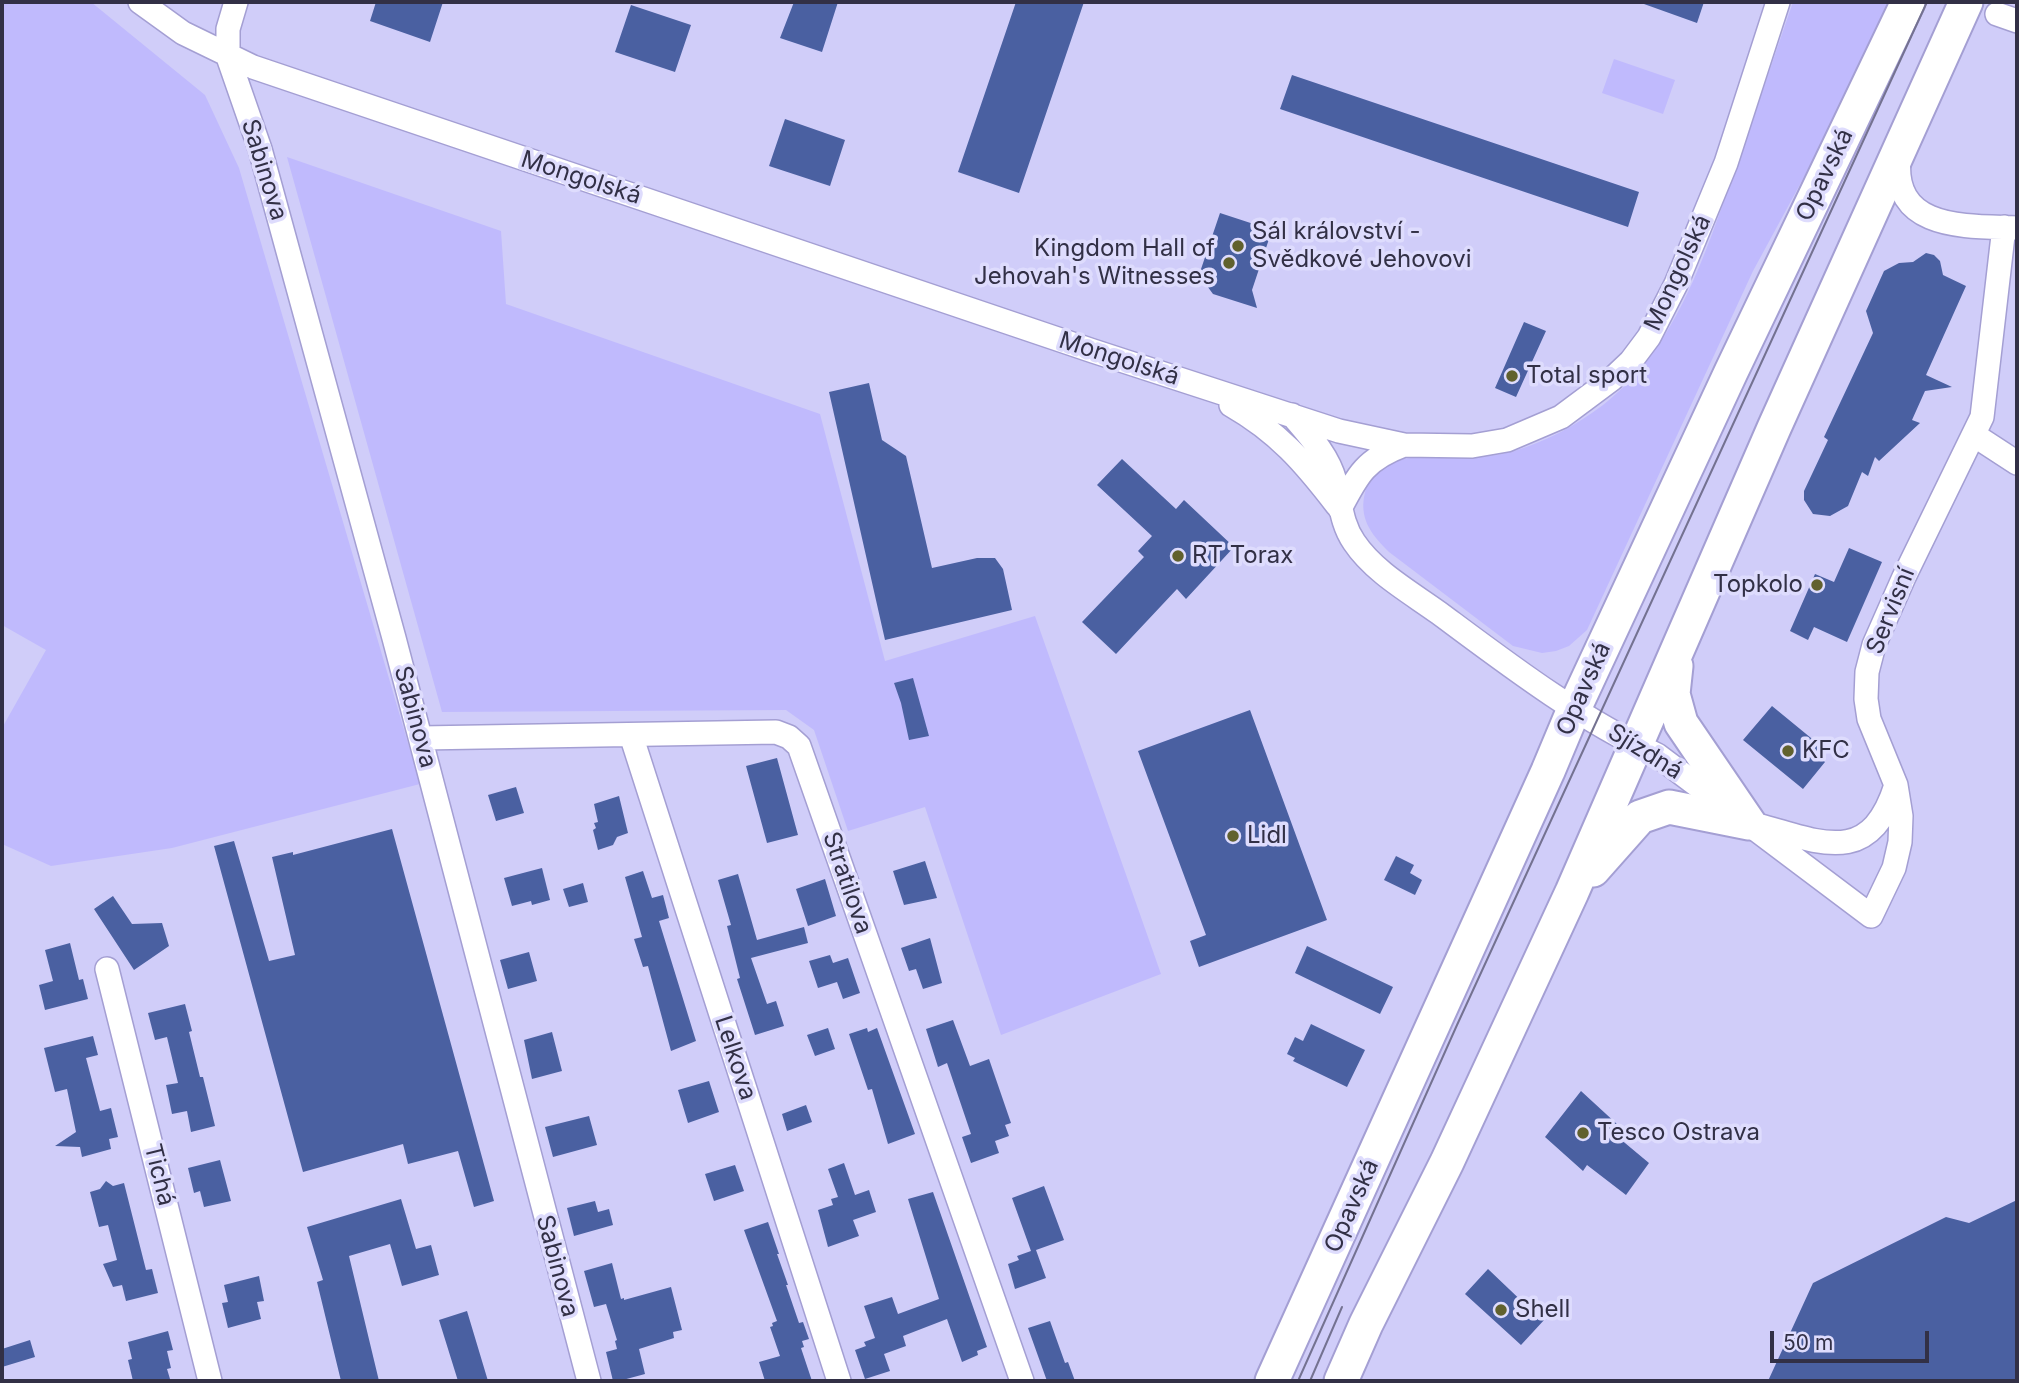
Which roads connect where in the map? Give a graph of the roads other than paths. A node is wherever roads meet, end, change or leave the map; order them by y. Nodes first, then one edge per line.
1 (140, 2) edge
2 (236, 2) edge
3 (1778, 2) edge
4 (1908, 2) edge
5 (1966, 2) edge
6 (228, 57) junction
7 (1899, 149) junction
8 (2010, 228) edge
9 (1195, 384) junction
10 (1292, 415) junction
11 (1974, 435) junction
12 (1404, 445) junction
13 (2017, 463) edge
14 (1340, 509) junction
15 (1678, 646) junction
16 (1574, 709) junction
17 (631, 735) junction
18 (421, 738) junction
19 (1637, 746) junction
20 (1896, 785) junction
21 (1749, 823) junction
22 (1572, 892) junction
23 (1871, 916) joint
24 (107, 970) dead end
25 (210, 1381) edge
26 (589, 1381) edge
27 (839, 1381) edge
28 (1022, 1381) edge
29 (1272, 1381) edge
30 (1341, 1381) edge

1 - 6 street, Mongolská
2 - 6 street
3 - 12 street, Mongolská
4 - 16 main road, Opavská
5 - 7 main road
6 - 9 street, Mongolská
6 - 18 street, Sabinova
7 - 8 street
7 - 15 main road
8 - 11 street, Servisní
9 - 10 street, Mongolská
9 - 14 street
10 - 12 street, Mongolská
10 - 14 street
11 - 13 street
11 - 20 street, Servisní
12 - 14 street
14 - 16 street, Sjízdná
15 - 19 main road
15 - 21 main road
16 - 19 street, Sjízdná
16 - 29 main road, Opavská
17 - 18 street, Stratilova
17 - 27 street, Lelkova
17 - 28 street, Stratilova
18 - 26 street, Sabinova
19 - 21 street, Sjízdná
19 - 22 main road
20 - 21 street
20 - 23 street, Servisní
21 - 22 main road
21 - 23 street, Sjízdná
22 - 30 main road
24 - 25 street, Tichá

